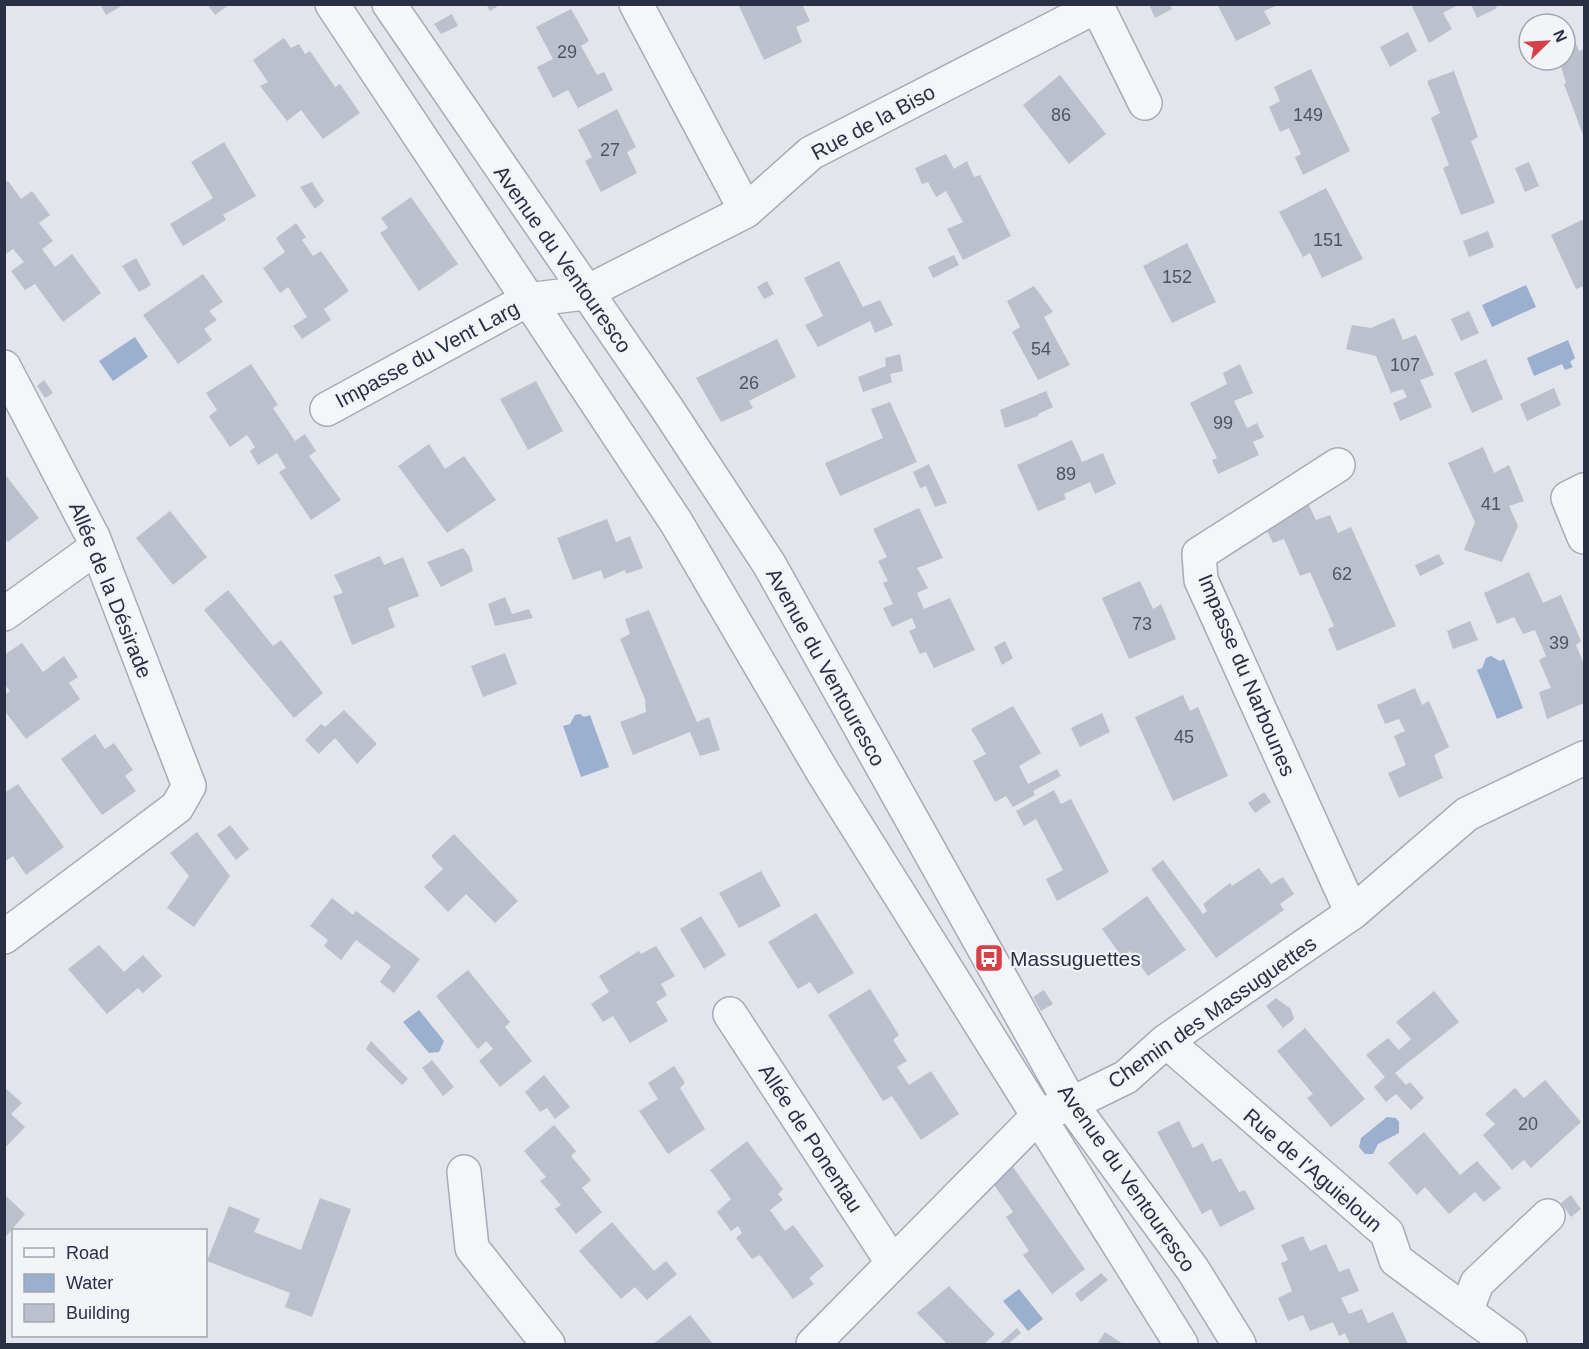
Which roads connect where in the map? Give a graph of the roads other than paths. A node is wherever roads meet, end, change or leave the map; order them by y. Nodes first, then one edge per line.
1 (332, 4) edge
2 (389, 4) edge
3 (636, 4) edge
4 (1145, 103) dead end
5 (746, 211) junction
6 (585, 293) junction
7 (527, 300) junction
8 (4, 367) edge
9 (327, 409) dead end
10 (1338, 465) dead end
11 (1584, 490) edge
12 (1584, 537) edge
13 (97, 547) junction
14 (4, 614) edge
15 (1584, 758) edge
16 (1352, 913) junction
17 (4, 937) edge
18 (730, 1014) dead end
19 (1166, 1041) junction
20 (1071, 1104) junction
21 (1039, 1115) junction
22 (464, 1172) dead end
23 (1548, 1216) dead end
24 (892, 1262) junction
25 (1466, 1312) junction
26 (822, 1341) edge
27 (548, 1344) edge
28 (1180, 1344) edge
29 (1239, 1344) edge
30 (1510, 1344) edge

1 - 7 street, Avenue du Ventouresco
2 - 6 street, Avenue du Ventouresco
3 - 5 street
4 - 5 street, Rue de la Biso
5 - 6 street, Rue de la Biso
6 - 7 street, Rue de la Biso
6 - 20 street, Avenue du Ventouresco
7 - 9 street, Impasse du Vent Larg
7 - 21 street, Avenue du Ventouresco
8 - 13 street, Allée de la Désirade
10 - 16 street, Impasse du Narbounes
11 - 12 street
13 - 14 street
13 - 17 street, Allée de la Désirade
15 - 16 street, Chemin des Massuguettes
16 - 19 street, Chemin des Massuguettes
18 - 24 street, Allée de Ponentau
19 - 20 street, Chemin des Massuguettes
19 - 25 street, Rue de l'Aguieloun
20 - 21 street, Chemin des Massuguettes
20 - 29 street, Avenue du Ventouresco
21 - 24 street, Chemin des Massuguettes
21 - 28 street, Avenue du Ventouresco
22 - 27 street
23 - 25 street
24 - 26 street, Chemin des Massuguettes
25 - 30 street, Rue de l'Aguieloun

